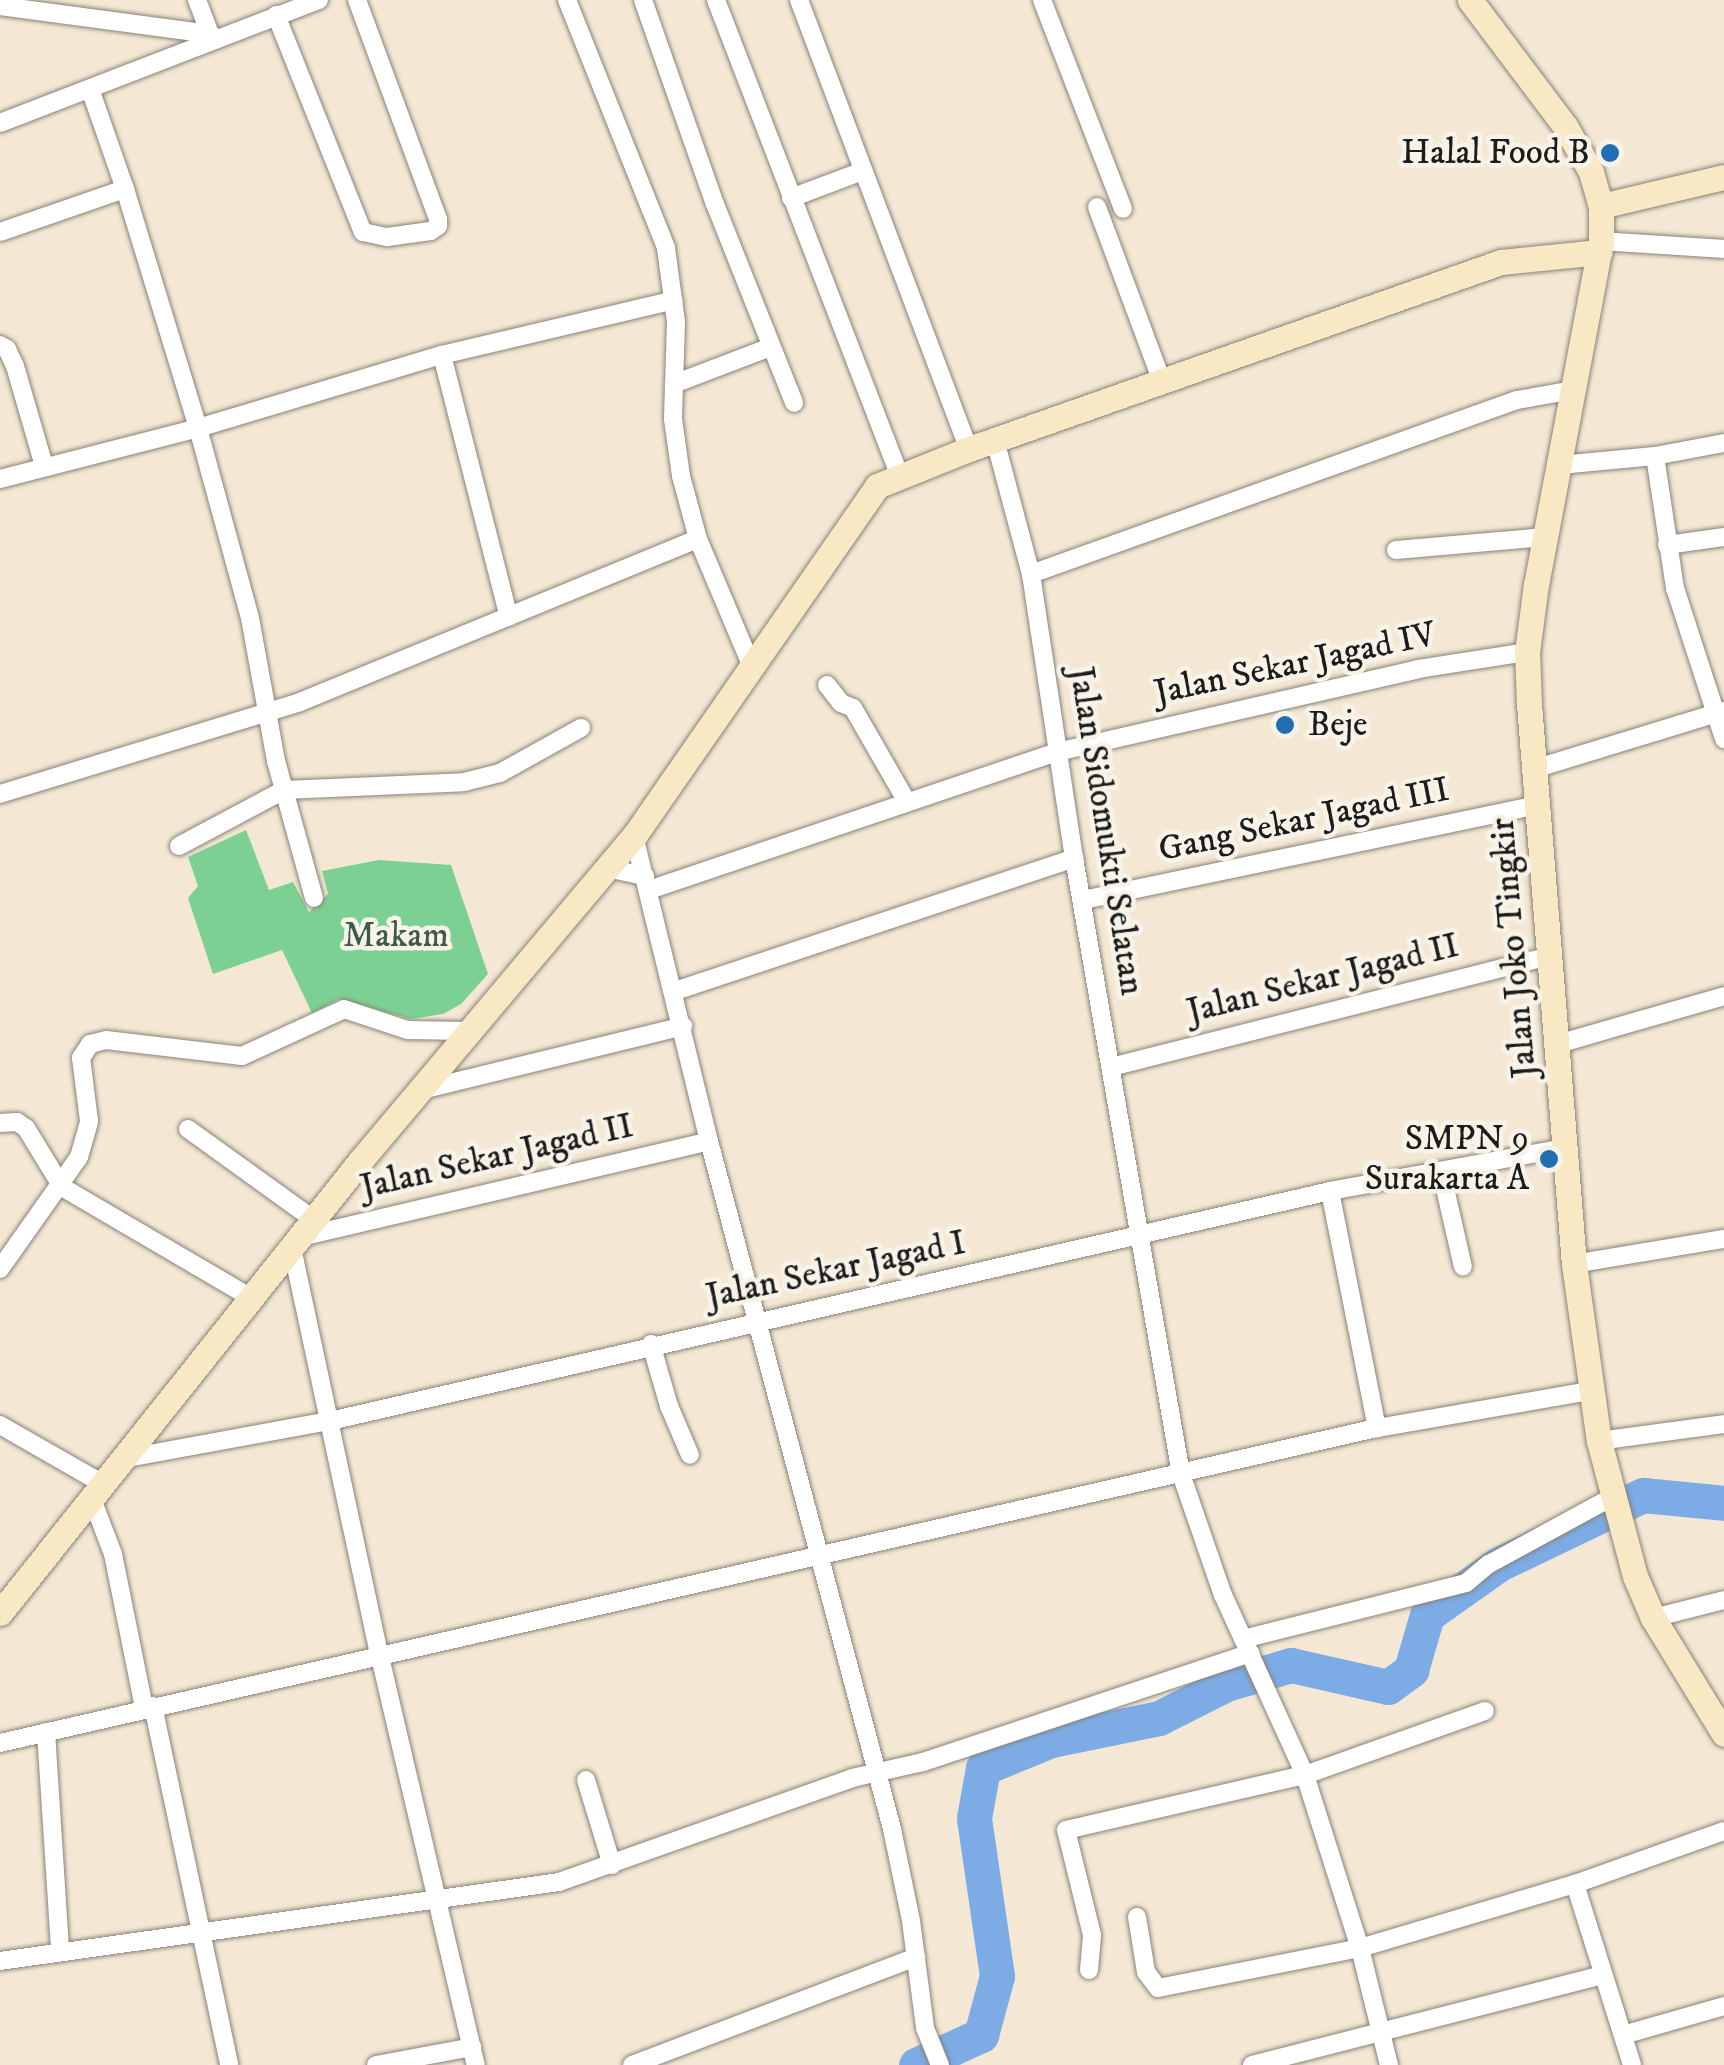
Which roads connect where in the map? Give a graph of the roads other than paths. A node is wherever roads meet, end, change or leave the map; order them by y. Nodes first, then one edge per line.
1 (197, 0) edge
2 (319, 0) edge
3 (357, 0) edge
4 (568, 0) edge
5 (643, 0) edge
6 (716, 0) edge
7 (800, 0) edge
8 (1042, 0) edge
9 (1470, 0) edge
10 (7, 4) edge
11 (64, 7) edge
12 (283, 9) edge
13 (214, 36) junction
14 (90, 90) junction
15 (0, 124) edge
16 (863, 171) junction
17 (1724, 177) edge
18 (126, 189) junction
19 (791, 198) junction
20 (1600, 206) junction
21 (1098, 207) dead end
22 (1123, 209) dead end
23 (0, 232) edge
24 (1600, 247) junction
25 (1724, 249) edge
26 (674, 300) junction
27 (0, 345) edge
28 (771, 348) junction
29 (442, 356) junction
30 (1162, 382) junction
31 (674, 384) junction
32 (1574, 390) junction
33 (794, 403) dead end
34 (198, 428) junction
35 (995, 440) junction
36 (1724, 443) edge
37 (967, 445) junction
38 (1655, 456) junction
39 (1560, 465) junction
40 (44, 466) junction
41 (895, 476) junction
42 (0, 479) edge
43 (1544, 537) junction
44 (1724, 537) edge
45 (698, 539) junction
46 (1667, 545) junction
47 (1396, 550) dead end
48 (1031, 574) junction
49 (509, 617) junction
50 (1527, 652) junction
51 (753, 668) junction
52 (826, 686) dead end
53 (270, 712) junction
54 (1720, 712) edge
55 (581, 728) dead end
56 (1724, 739) edge
57 (1058, 752) junction
58 (1534, 769) junction
59 (284, 790) junction
60 (0, 794) edge
61 (907, 802) junction
62 (1538, 805) junction
63 (634, 836) junction
64 (179, 846) dead end
65 (1074, 858) junction
66 (606, 868) junction
67 (647, 883) junction
68 (314, 898) dead end
69 (1082, 900) junction
70 (1550, 956) junction
71 (675, 991) junction
72 (1724, 996) edge
73 (683, 1026) junction
74 (468, 1031) junction
75 (1558, 1044) junction
76 (1111, 1067) junction
77 (418, 1091) junction
78 (0, 1124) edge
79 (188, 1129) dead end
80 (709, 1140) junction
81 (1565, 1148) junction
82 (1441, 1171) junction
83 (62, 1186) junction
84 (1330, 1191) junction
85 (303, 1235) junction
86 (1141, 1235) junction
87 (1724, 1240) edge
88 (1574, 1264) junction
89 (1463, 1267) dead end
90 (0, 1268) edge
91 (273, 1272) junction
92 (298, 1286) junction
93 (252, 1298) junction
94 (756, 1319) junction
95 (651, 1344) junction
96 (1590, 1391) junction
97 (330, 1421) junction
98 (1724, 1424) edge
99 (0, 1425) edge
100 (1377, 1428) junction
101 (1599, 1441) junction
102 (690, 1456) dead end
103 (122, 1459) junction
104 (1181, 1474) junction
105 (97, 1492) junction
106 (1615, 1499) junction
107 (820, 1557) junction
108 (1724, 1600) edge
109 (0, 1614) edge
110 (1652, 1618) junction
111 (1250, 1654) junction
112 (380, 1656) junction
113 (148, 1707) junction
114 (1485, 1710) dead end
115 (46, 1732) junction
116 (1724, 1734) edge
117 (0, 1743) edge
118 (876, 1773) junction
119 (1305, 1775) junction
120 (586, 1780) dead end
121 (1724, 1832) edge
122 (612, 1865) junction
123 (1575, 1884) junction
124 (436, 1897) junction
125 (1138, 1917) dead end
126 (204, 1936) junction
127 (1360, 1948) junction
128 (60, 1951) junction
129 (916, 1957) junction
130 (0, 1961) edge
131 (1089, 1970) dead end
132 (1603, 1976) junction
133 (1724, 2006) edge
134 (1381, 2031) junction
135 (1623, 2036) junction
136 (474, 2056) edge
137 (229, 2065) edge
138 (376, 2065) edge
139 (632, 2065) edge
140 (940, 2065) edge
141 (1252, 2065) edge
142 (1389, 2065) edge
143 (1632, 2065) edge

1 - 13 street
2 - 12 street
3 - 12 street
4 - 26 street
5 - 28 street
6 - 19 street
7 - 16 street
8 - 22 street
9 - 20 main road, Jalan Joko Tingkir
10 - 11 street
11 - 13 street
12 - 13 street
13 - 14 street
14 - 15 street
14 - 18 street
16 - 19 street
16 - 37 street
17 - 20 main road
18 - 23 street
18 - 34 street
19 - 41 street
20 - 24 main road, Jalan Joko Tingkir
21 - 30 street
24 - 25 street
24 - 30 main road
24 - 32 main road, Jalan Joko Tingkir
26 - 29 street
26 - 31 street
27 - 40 street
28 - 31 street
28 - 33 street
29 - 34 street
29 - 49 street
30 - 35 main road
31 - 45 street
32 - 39 main road, Jalan Joko Tingkir
32 - 48 street
34 - 40 street
34 - 53 street
35 - 37 main road
35 - 48 street, Jalan Sidomukti Selatan
36 - 38 street
37 - 41 main road
38 - 39 street
38 - 46 street
39 - 43 main road, Jalan Joko Tingkir
40 - 42 street
41 - 51 main road
43 - 47 street
43 - 50 main road, Jalan Joko Tingkir
44 - 46 street
45 - 49 street
45 - 51 street
46 - 54 street
48 - 57 street, Jalan Sidomukti Selatan
49 - 53 street
50 - 57 street, Jalan Sekar Jagad IV
50 - 58 main road, Jalan Joko Tingkir
51 - 63 main road
52 - 61 street
53 - 59 street
53 - 60 street
54 - 56 street
54 - 58 street
55 - 59 street
57 - 61 street, Jalan Sekar Jagad IV
57 - 65 street, Jalan Sidomukti Selatan
58 - 62 main road, Jalan Joko Tingkir
59 - 64 street
59 - 68 street
61 - 67 street, Jalan Sekar Jagad IV
62 - 69 street, Gang Sekar Jagad III
62 - 70 main road, Jalan Joko Tingkir
63 - 66 main road
63 - 67 street
65 - 69 street, Jalan Sidomukti Selatan
65 - 71 street
66 - 67 street
66 - 74 main road
67 - 71 street
69 - 76 street, Jalan Sidomukti Selatan
70 - 75 main road, Jalan Joko Tingkir
70 - 76 street, Jalan Sekar Jagad II
71 - 73 street
72 - 75 street
73 - 77 street
73 - 80 street
74 - 77 main road
74 - 83 street
75 - 81 main road, Jalan Joko Tingkir
76 - 86 street, Jalan Sidomukti Selatan
77 - 85 main road
78 - 83 street
79 - 85 street
80 - 85 street, Jalan Sekar Jagad II
80 - 94 street
81 - 82 street, Jalan Sekar Jagad I
81 - 88 main road, Jalan Joko Tingkir
82 - 84 street, Jalan Sekar Jagad I
82 - 89 street
83 - 90 street
83 - 93 street
84 - 86 street, Jalan Sekar Jagad I
84 - 100 street
85 - 91 main road
85 - 92 street
86 - 94 street, Jalan Sekar Jagad I
86 - 104 street, Jalan Sidomukti Selatan
87 - 88 street
88 - 96 main road, Jalan Joko Tingkir
91 - 92 street
91 - 93 main road
92 - 97 street
93 - 103 main road
94 - 95 street, Jalan Sekar Jagad I
94 - 107 street
95 - 97 street, Jalan Sekar Jagad I
95 - 102 street
96 - 100 street
96 - 101 main road, Jalan Joko Tingkir
97 - 103 street, Jalan Sekar Jagad I
97 - 112 street
98 - 101 street
99 - 105 street
100 - 104 street
101 - 106 main road, Jalan Joko Tingkir
103 - 105 main road
104 - 107 street
104 - 111 street, Jalan Sidomukti Selatan
105 - 109 main road
105 - 113 street
106 - 110 main road, Jalan Joko Tingkir
106 - 111 street
107 - 112 street
107 - 118 street
108 - 110 street
110 - 116 main road, Jalan Joko Tingkir
111 - 118 street
111 - 119 street, Jalan Sidomukti Selatan
112 - 113 street
112 - 124 street
113 - 115 street
113 - 126 street
114 - 119 street
115 - 117 street
115 - 128 street
118 - 122 street
118 - 129 street
119 - 127 street, Jalan Sidomukti Selatan
119 - 131 street
120 - 122 street
121 - 123 street
122 - 124 street
123 - 127 street
123 - 132 street
124 - 126 street
124 - 136 street
125 - 127 street
126 - 128 street
126 - 137 street
127 - 134 street, Jalan Sidomukti Selatan
128 - 130 street
129 - 139 street
129 - 140 street
132 - 134 street
132 - 135 street
133 - 135 street
134 - 141 street
134 - 142 street, Jalan Sidomukti Selatan
135 - 143 street
136 - 138 street

